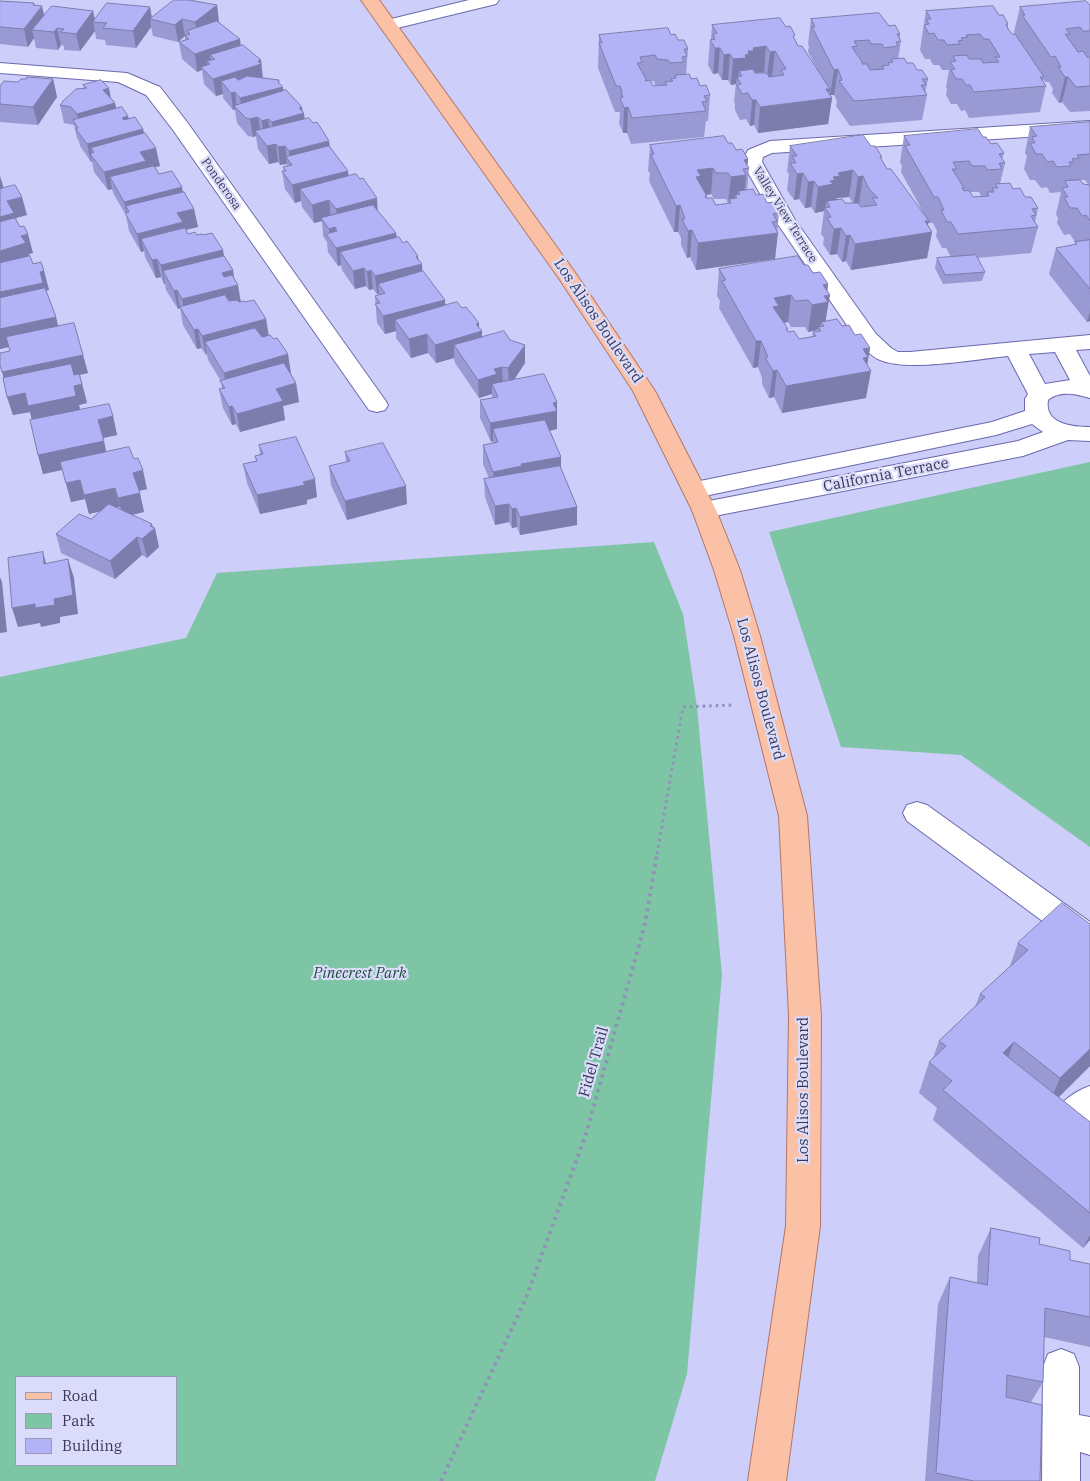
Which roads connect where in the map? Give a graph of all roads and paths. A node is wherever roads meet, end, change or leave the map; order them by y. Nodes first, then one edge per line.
1 (439, 0) edge
2 (490, 0) edge
3 (379, 12) edge
4 (0, 68) edge
5 (1090, 127) edge
6 (1090, 342) edge
7 (1062, 345) junction
8 (1014, 348) junction
9 (1088, 390) edge
10 (1039, 404) junction
11 (377, 406) dead end
12 (1066, 432) junction
13 (1090, 434) edge
14 (699, 500) junction
15 (764, 703) junction
16 (917, 814) dead end
17 (1090, 939) edge
18 (1090, 1100) edge
19 (1084, 1150) edge
20 (1061, 1367) dead end
21 (1076, 1433) edge
22 (441, 1481) edge
23 (767, 1481) edge
24 (1062, 1481) edge

1 - 3 street
2 - 3 street
3 - 14 main road, Los Alisos Boulevard
4 - 11 street, Ponderosa
5 - 8 street, Valley View Terrace
6 - 7 street, Valley View Terrace
7 - 8 street, Valley View Terrace
7 - 9 street, California Terrace
8 - 10 street, California Terrace
9 - 10 street, California Terrace
10 - 12 street, California Terrace
10 - 14 street, California Terrace
12 - 13 street, California Terrace
12 - 14 street, California Terrace
14 - 15 main road, Los Alisos Boulevard
15 - 22 path, Fidel Trail
15 - 23 main road, Los Alisos Boulevard
16 - 17 street
18 - 19 street
20 - 21 street
21 - 24 street

